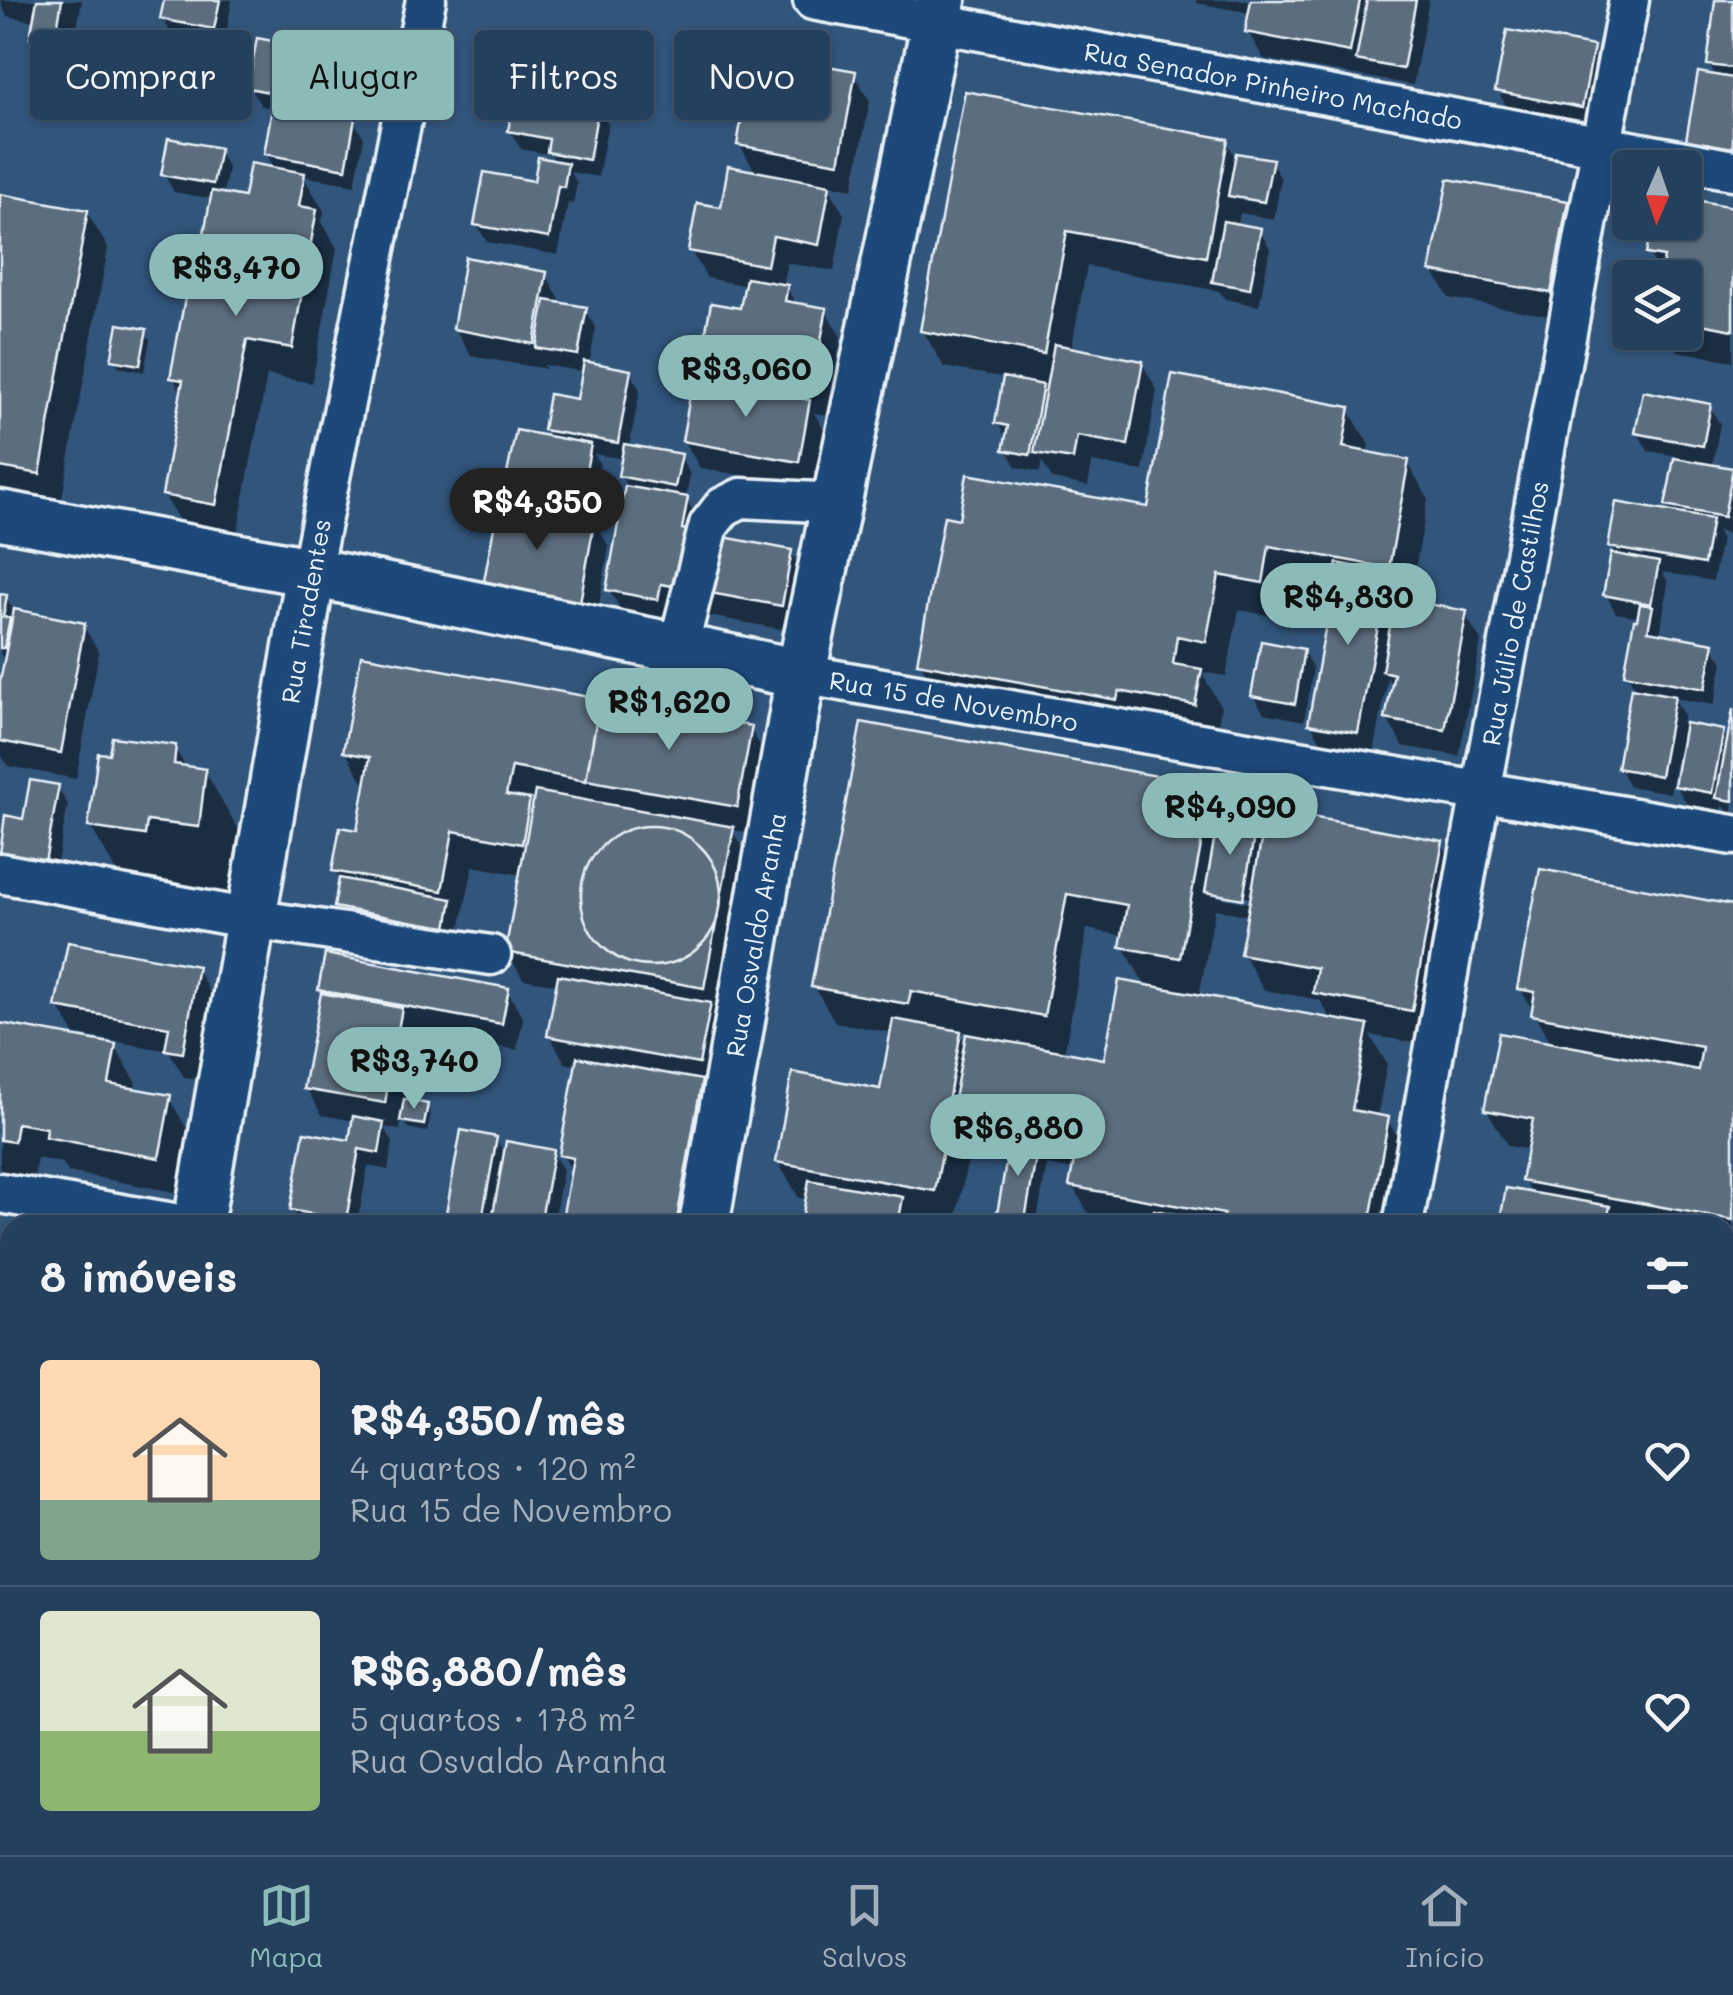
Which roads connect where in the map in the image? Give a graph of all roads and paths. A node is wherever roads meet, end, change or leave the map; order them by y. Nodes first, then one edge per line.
1 (426, 0) edge
2 (813, 0) edge
3 (1628, 0) edge
4 (939, 11) edge
5 (1601, 146) junction
6 (1733, 170) edge
7 (836, 503) junction
8 (0, 515) edge
9 (311, 572) junction
10 (678, 648) junction
11 (801, 674) junction
12 (1481, 790) junction
13 (1733, 835) edge
14 (0, 873) edge
15 (251, 920) junction
16 (491, 955) dead end
17 (0, 1193) edge
18 (127, 1215) edge
19 (200, 1215) edge
20 (706, 1215) edge
21 (1405, 1215) edge

1 - 9 street, Rua Tiradentes
2 - 4 street, Rua Senador Pinheiro Machado
3 - 5 street, Rua Júlio de Castilhos
4 - 5 street, Rua Senador Pinheiro Machado
4 - 7 main road, Rua Osvaldo Aranha
5 - 6 street, Rua Senador Pinheiro Machado
5 - 12 street, Rua Júlio de Castilhos
7 - 10 street
7 - 11 main road, Rua Osvaldo Aranha
8 - 9 main road, Rua 15 de Novembro
9 - 10 main road, Rua 15 de Novembro
9 - 15 main road, Rua Tiradentes
10 - 11 main road, Rua 15 de Novembro
11 - 12 street, Rua 15 de Novembro
11 - 20 main road, Rua Osvaldo Aranha
12 - 13 street, Rua 15 de Novembro
12 - 21 street, Rua Júlio de Castilhos
14 - 15 street
15 - 16 street
15 - 19 main road, Rua Tiradentes
17 - 18 street

